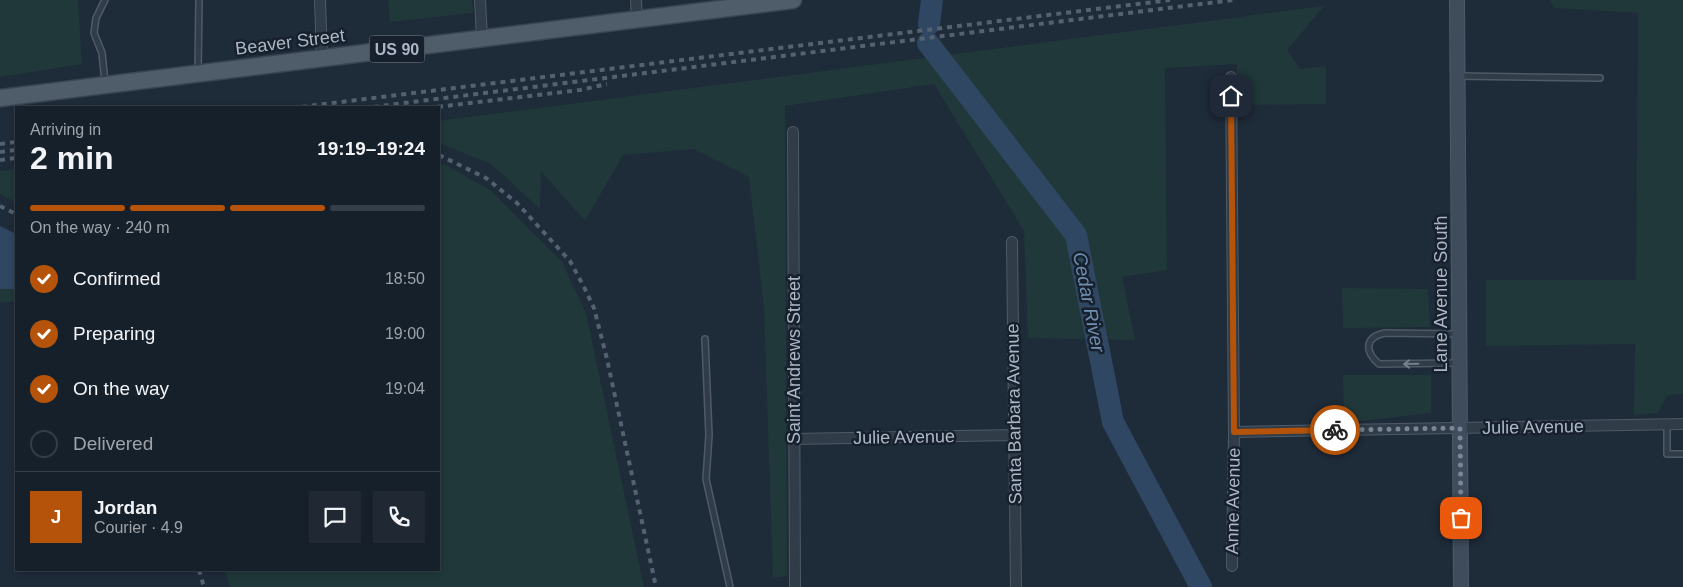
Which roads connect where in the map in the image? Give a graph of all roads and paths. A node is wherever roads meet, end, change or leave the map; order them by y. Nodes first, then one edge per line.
1 (105, 0) edge
2 (199, 0) edge
3 (320, 0) edge
4 (480, 0) edge
5 (636, 0) edge
6 (794, 0) edge
7 (1457, 0) edge
8 (637, 19) junction
9 (482, 38) junction
10 (322, 59) junction
11 (198, 74) junction
12 (1231, 76) dead end
13 (1458, 76) junction
14 (1600, 78) dead end
15 (106, 85) junction
16 (0, 98) edge
17 (793, 132) dead end
18 (1012, 242) dead end
19 (1460, 334) junction
20 (705, 339) dead end
21 (1460, 363) junction
22 (1667, 424) junction
23 (1683, 424) edge
24 (1460, 428) junction
25 (1234, 432) junction
26 (1014, 435) junction
27 (794, 439) junction
28 (1683, 454) edge
29 (1232, 566) dead end
30 (730, 587) edge
31 (795, 587) edge
32 (1016, 587) edge
33 (1461, 587) edge

1 - 15 lane
2 - 11 lane
3 - 10 street
4 - 9 street
5 - 8 street
6 - 8 main road, Beaver Street / US 90
7 - 13 main road, Lane Avenue South
8 - 9 main road, Beaver Street / US 90
9 - 10 main road, Beaver Street / US 90
10 - 11 main road, Beaver Street / US 90
11 - 15 main road, Beaver Street / US 90
12 - 25 street, Anne Avenue
13 - 14 lane
13 - 19 main road, Lane Avenue South
15 - 16 main road, Beaver Street / US 90
17 - 27 street, Saint Andrews Street
18 - 26 street, Santa Barbara Avenue
19 - 21 main road, Lane Avenue South
21 -> 19 lane
20 - 30 lane
21 - 24 main road, Lane Avenue South
22 - 23 street, Julie Avenue
22 - 24 street, Julie Avenue
22 - 28 lane
24 - 25 street, Julie Avenue
24 - 33 main road, Lane Avenue South
25 - 29 street, Anne Avenue
26 - 27 street, Julie Avenue
26 - 32 street, Santa Barbara Avenue
27 - 31 street, Saint Andrews Street

